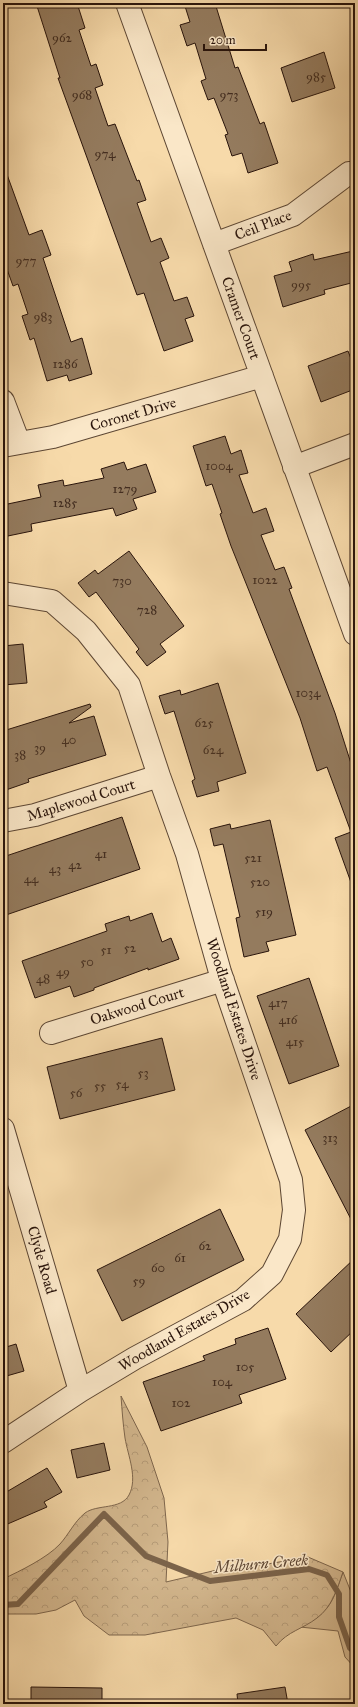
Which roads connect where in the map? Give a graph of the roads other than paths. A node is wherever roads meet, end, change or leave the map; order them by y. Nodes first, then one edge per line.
1 (127, 3) edge
2 (349, 173) dead end
3 (214, 244) junction
4 (262, 376) junction
5 (3, 401) edge
6 (355, 444) edge
7 (11, 445) edge
8 (294, 467) junction
9 (3, 594) edge
10 (355, 634) edge
11 (159, 776) junction
12 (3, 821) edge
13 (223, 980) junction
14 (51, 1033) dead end
15 (3, 1129) edge
16 (80, 1391) junction
17 (3, 1442) edge

1 - 3 street, Cramer Court
2 - 3 street, Ceil Place
3 - 4 street, Cramer Court
4 - 7 street, Coronet Drive
4 - 8 street, Cramer Court
5 - 7 street
6 - 8 street
8 - 10 street, Cramer Court
9 - 11 street, Woodland Estates Drive
11 - 12 street, Maplewood Court
11 - 13 street, Woodland Estates Drive
13 - 14 street, Oakwood Court
13 - 16 street, Woodland Estates Drive
15 - 16 street, Clyde Road
16 - 17 street, Woodland Estates Drive

